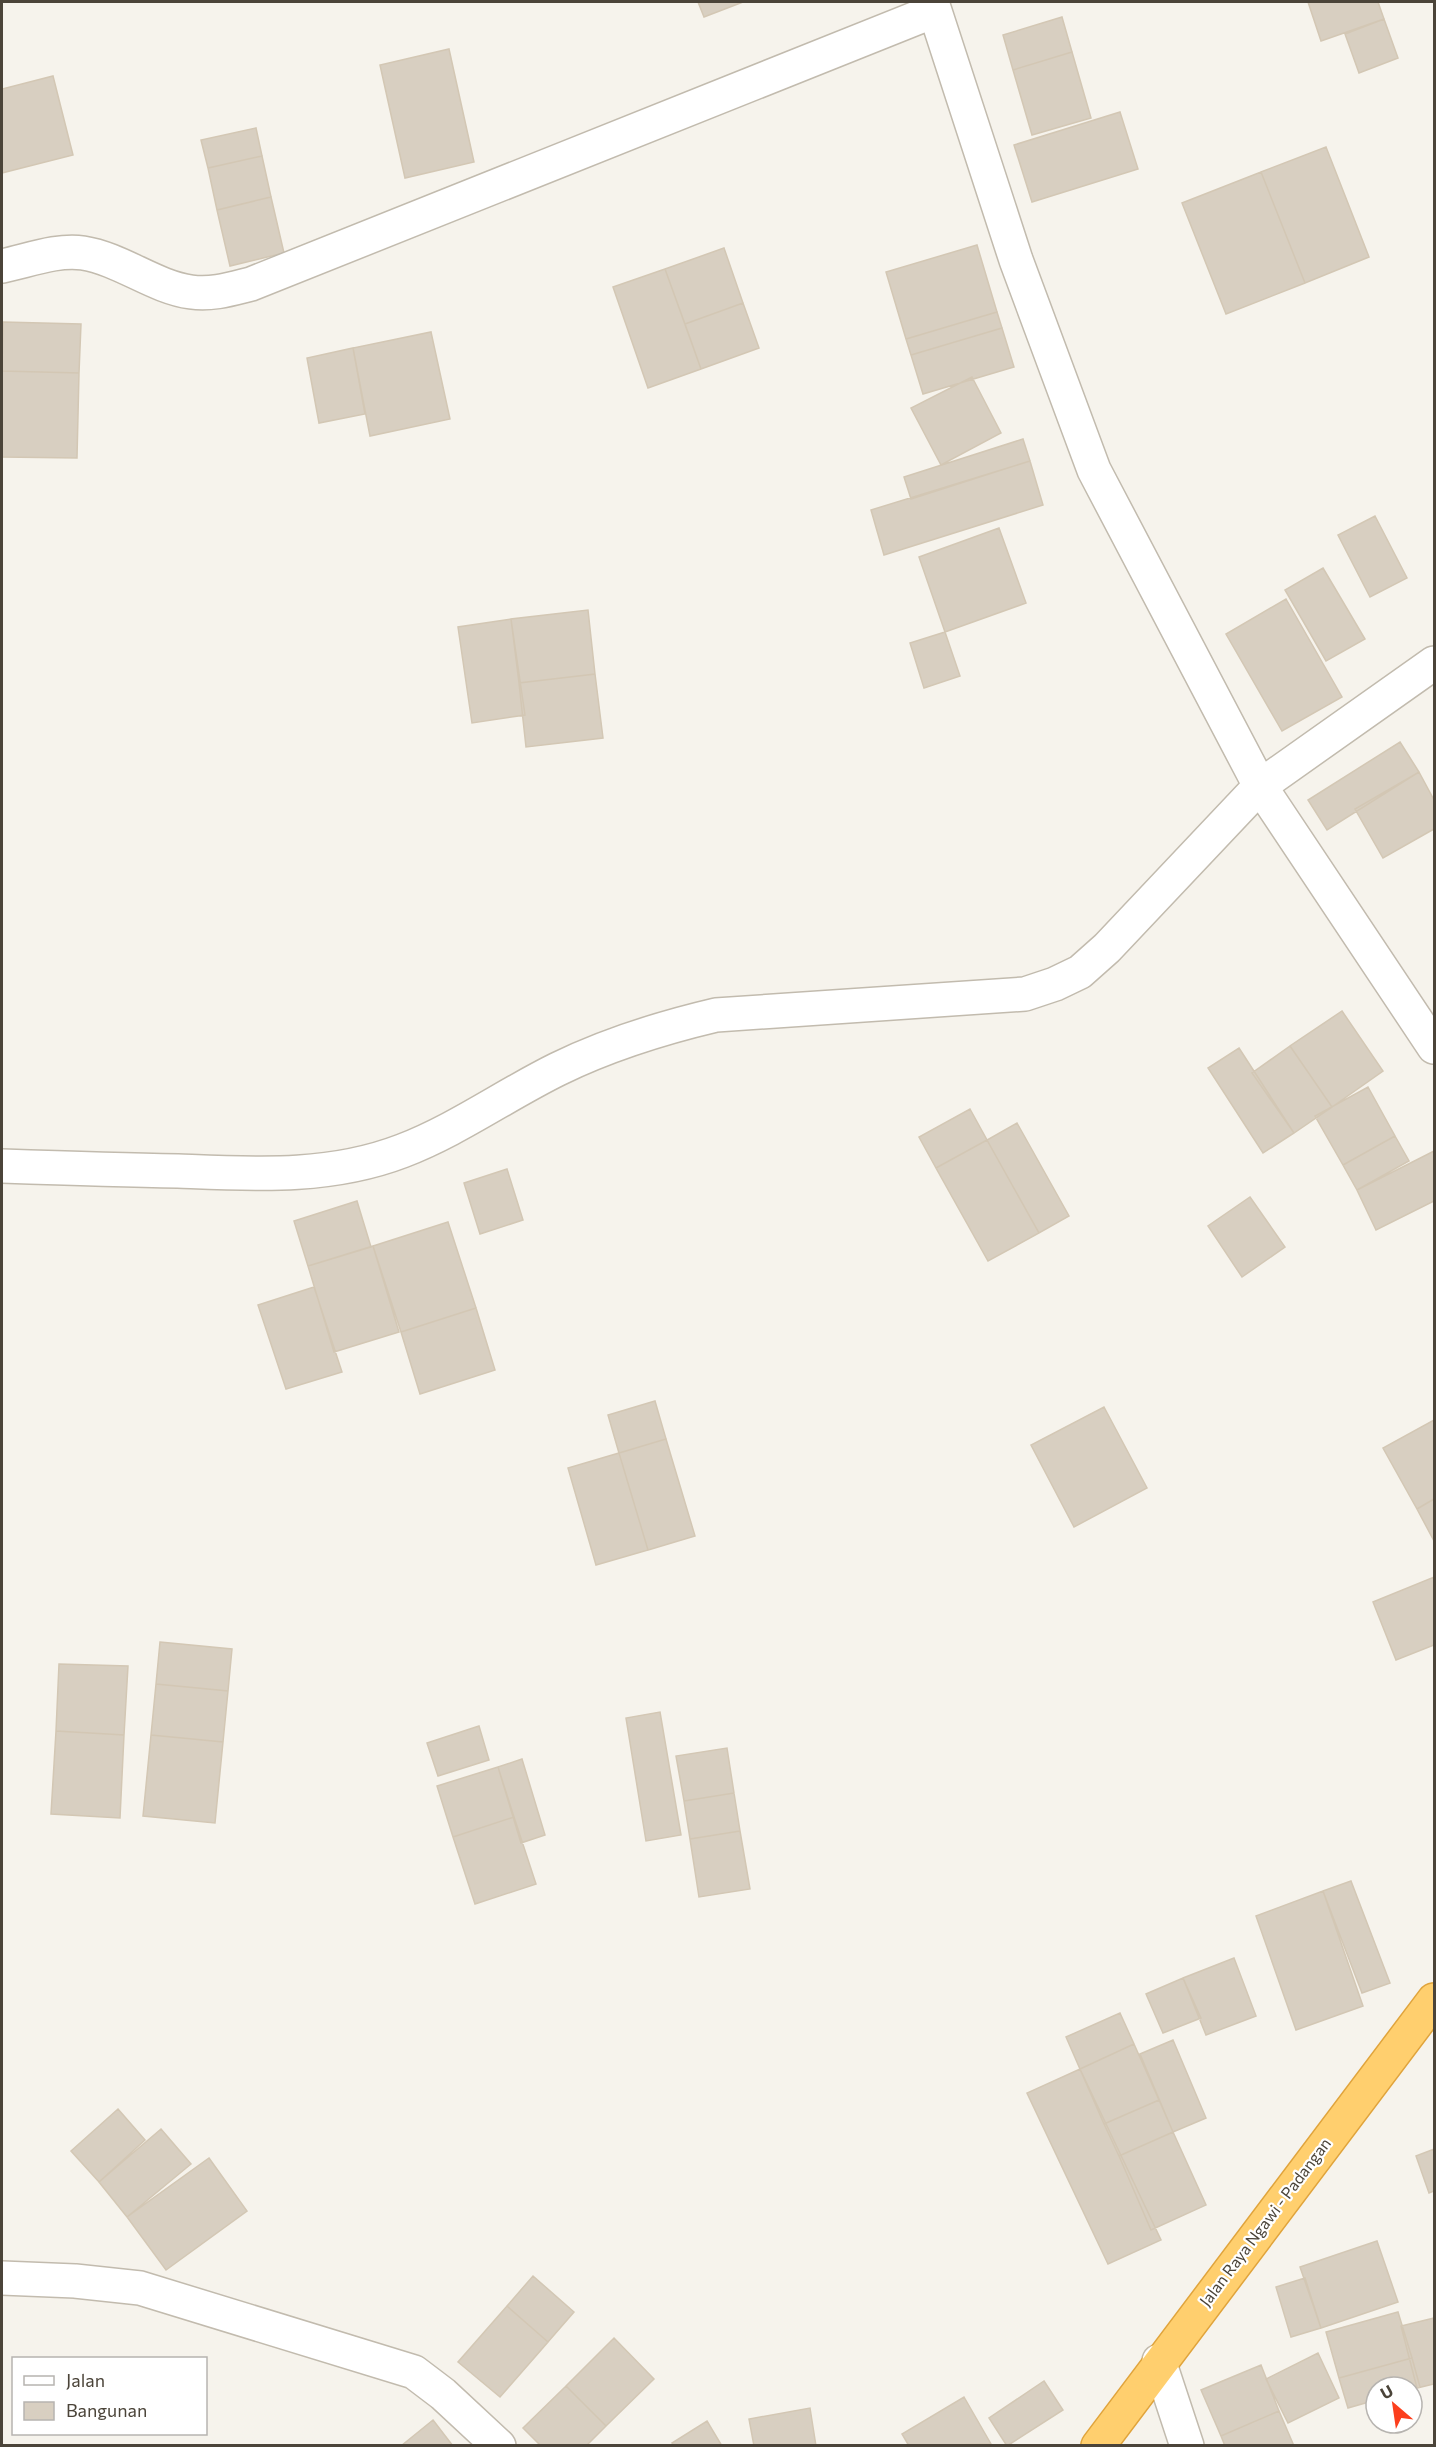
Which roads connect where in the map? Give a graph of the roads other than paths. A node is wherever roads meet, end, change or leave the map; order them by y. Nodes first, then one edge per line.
1 (933, 6) edge
2 (2, 266) edge
3 (1434, 663) edge
4 (1260, 786) junction
5 (1434, 1047) edge
6 (2, 1166) edge
7 (1434, 2000) edge
8 (2, 2278) edge
9 (1159, 2361) junction
10 (499, 2445) edge
11 (1098, 2445) edge
12 (1187, 2445) edge

1 - 2 street
1 - 4 street
3 - 4 street
4 - 5 street
4 - 6 street
7 - 9 highway, Jalan Raya Ngawi - Padangan
8 - 10 street
9 - 11 highway, Jalan Raya Ngawi - Padangan
9 - 12 street

